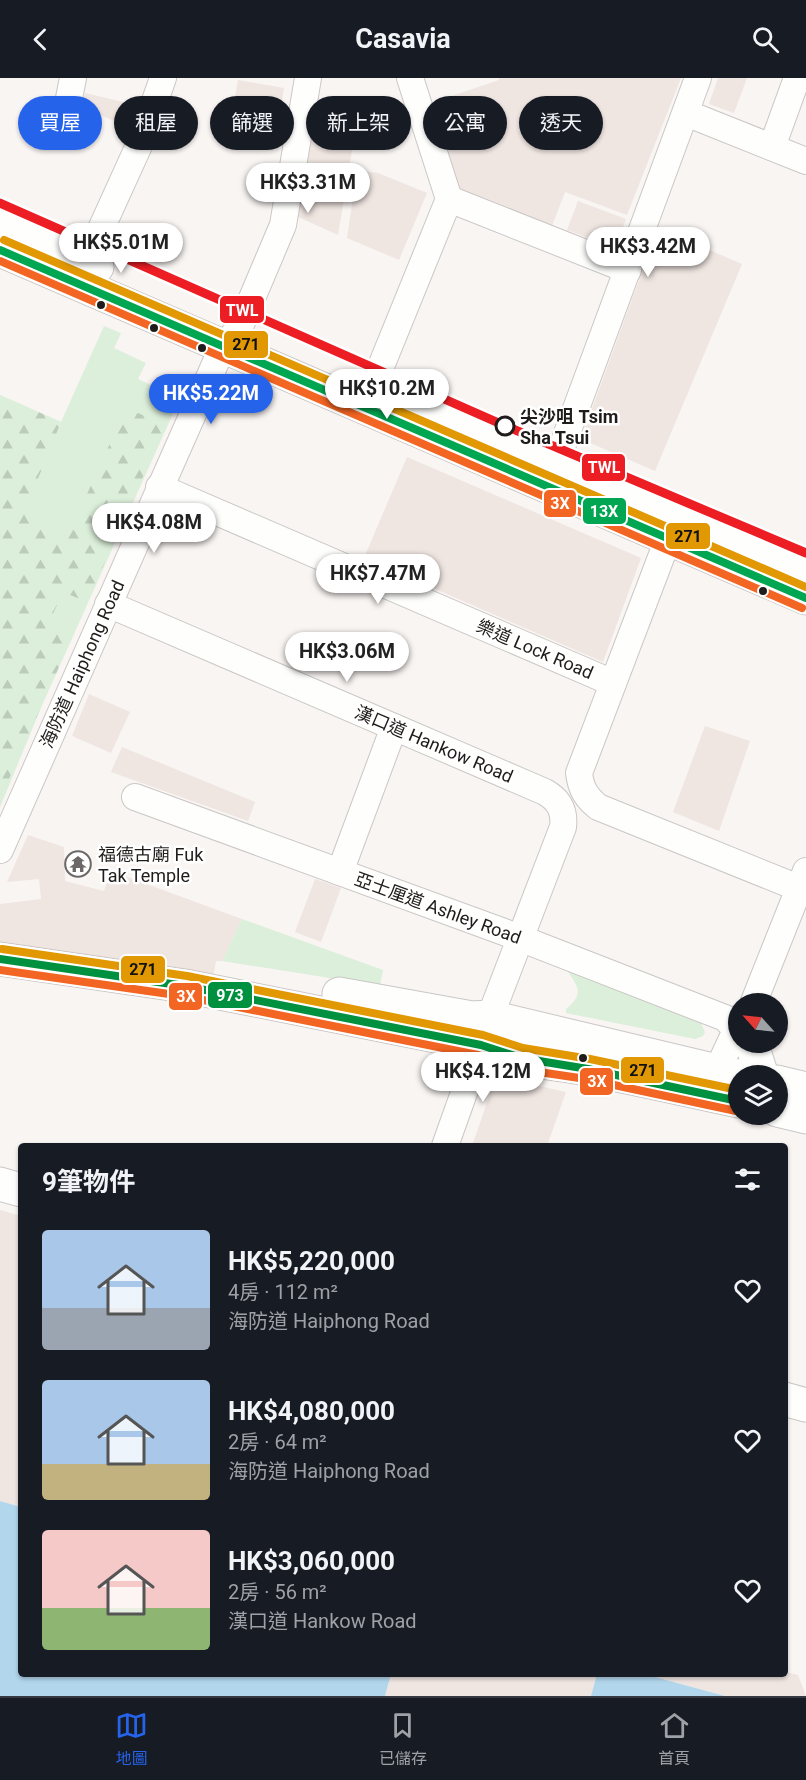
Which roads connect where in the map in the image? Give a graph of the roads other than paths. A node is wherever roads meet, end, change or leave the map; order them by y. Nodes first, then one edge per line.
1 (73, 78) edge
2 (163, 78) edge
3 (308, 78) edge
4 (410, 78) edge
5 (698, 78) edge
6 (797, 78) edge
7 (69, 96) edge
8 (686, 113) junction
9 (772, 147) junction
10 (806, 161) edge
11 (449, 199) junction
12 (0, 224) edge
13 (0, 250) edge
14 (86, 262) junction
15 (628, 270) junction
16 (231, 338) junction
17 (373, 386) junction
18 (556, 463) junction
19 (159, 487) junction
20 (668, 539) junction
21 (806, 571) edge
22 (806, 598) edge
23 (108, 604) junction
24 (613, 683) junction
25 (394, 727) junction
26 (135, 797) dead end
27 (0, 850) edge
28 (340, 872) junction
29 (804, 884) edge
30 (0, 936) edge
31 (520, 938) junction
32 (0, 958) edge
33 (136, 968) junction
34 (758, 993) edge
35 (728, 1020) edge
36 (485, 1031) junction
37 (731, 1053) edge
38 (717, 1080) edge
39 (788, 1085) edge
40 (806, 1089) edge
41 (728, 1091) edge
42 (788, 1113) edge
43 (806, 1117) edge
44 (446, 1143) edge
45 (0, 1184) edge
46 (18, 1189) edge
47 (788, 1400) edge
48 (806, 1405) edge

1 - 7 street
2 - 14 street
3 - 16 street, 海防道 Haiphong Road
4 - 11 street
5 - 8 street
6 - 9 street
8 - 9 street
8 - 15 street
9 - 10 street
11 - 15 street
11 - 17 street
12 - 14 main road
13 - 16 main road
14 - 16 main road
15 - 18 street
16 - 17 main road
16 - 19 street, 海防道 Haiphong Road
16 - 20 main road
17 - 18 main road
18 - 21 main road
19 - 23 street, 海防道 Haiphong Road
19 - 24 street, 樂道 Lock Road
20 - 22 main road
20 - 24 street
23 - 25 street, 漢口道 Hankow Road
23 - 27 street, 海防道 Haiphong Road
24 - 29 street
25 - 28 street
25 - 31 street, 漢口道 Hankow Road
26 - 28 street, 亞士厘道 Ashley Road
28 - 31 street, 亞士厘道 Ashley Road
29 - 34 street
30 - 33 main road
31 - 35 street, 亞士厘道 Ashley Road
31 - 36 street
32 - 33 main road
33 - 36 main road
36 - 38 main road
36 - 38 main road
36 - 44 street
37 - 38 street
38 - 41 main road
39 - 40 main road
42 - 43 main road
45 - 46 main road
47 - 48 main road

